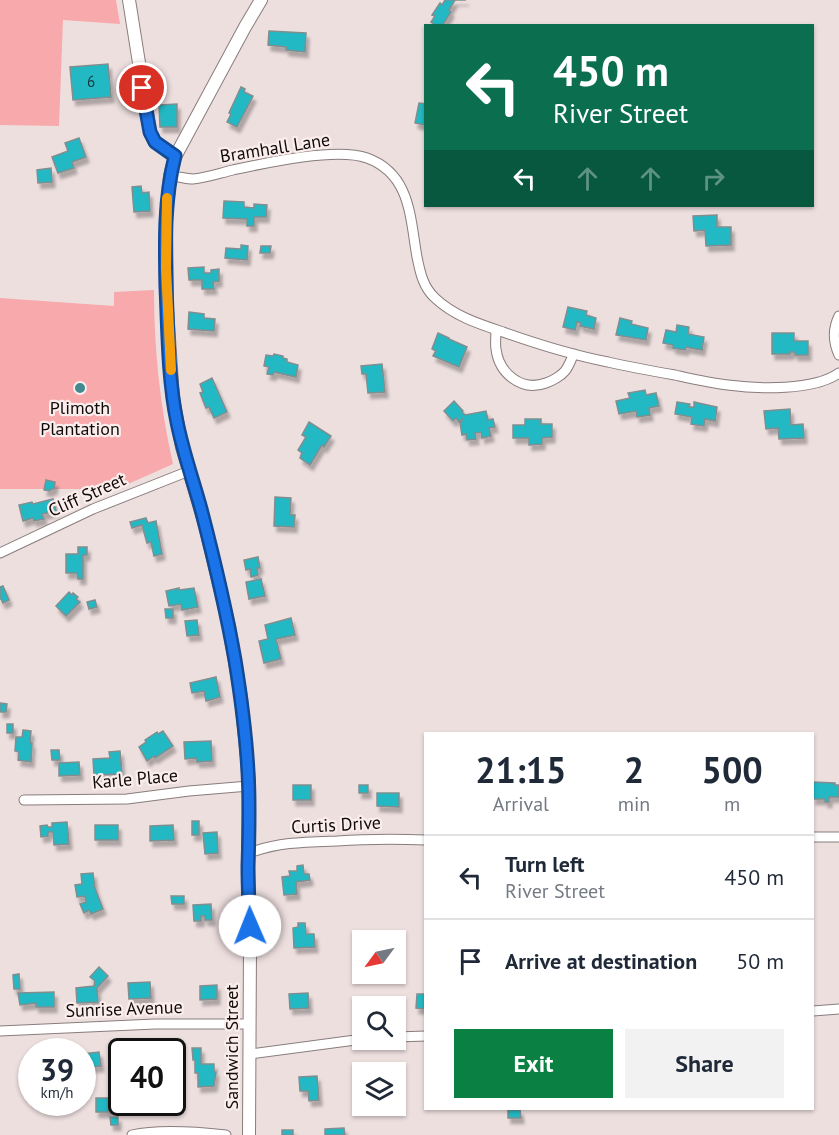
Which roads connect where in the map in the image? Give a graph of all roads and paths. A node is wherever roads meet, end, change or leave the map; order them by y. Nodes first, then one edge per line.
1 (129, 0) edge
2 (261, 0) edge
3 (175, 156) junction
4 (170, 176) junction
5 (839, 316) edge
6 (496, 330) junction
7 (574, 354) junction
8 (839, 355) edge
9 (839, 373) edge
10 (189, 471) junction
11 (0, 553) edge
12 (249, 786) junction
13 (24, 800) dead end
14 (814, 837) edge
15 (839, 837) edge
16 (424, 840) edge
17 (249, 853) junction
18 (839, 1009) edge
19 (814, 1011) edge
20 (250, 1024) junction
21 (0, 1031) edge
22 (424, 1036) edge
23 (406, 1037) edge
24 (352, 1040) edge
25 (250, 1054) junction
26 (132, 1135) edge
27 (226, 1135) edge
28 (249, 1135) edge

1 - 3 street
2 - 3 street, Sandwich Street
3 - 4 street, Sandwich Street
4 - 6 street, Bramhall Lane
4 - 10 street, Sandwich Street
5 - 8 street
6 - 7 street, Bramhall Lane
6 - 7 street
7 - 9 street, Bramhall Lane
10 - 11 street, Cliff Street
10 - 12 street, Sandwich Street
12 - 13 street, Karle Place
12 - 17 street, Sandwich Street
14 - 15 street
16 - 17 street, Curtis Drive
17 - 20 street, Sandwich Street
18 - 19 street
20 - 21 street, Sunrise Avenue
20 - 25 street, Sandwich Street
22 - 23 street
24 - 25 street
25 - 28 street, Sandwich Street
26 - 27 street

